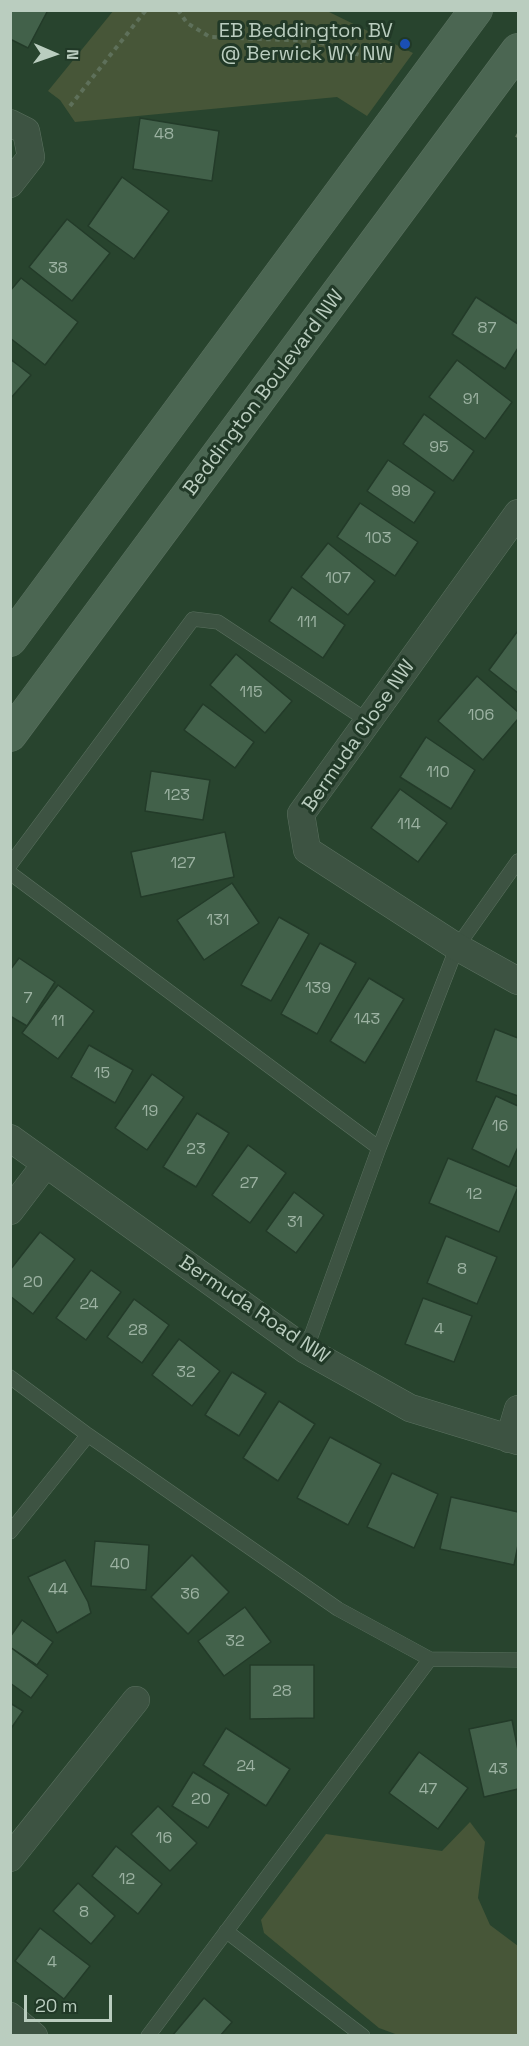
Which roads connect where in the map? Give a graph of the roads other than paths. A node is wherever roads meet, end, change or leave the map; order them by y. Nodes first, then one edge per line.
1 (476, 10) edge
2 (519, 50) edge
3 (10, 123) edge
4 (10, 184) edge
5 (519, 513) edge
6 (10, 640) edge
7 (368, 721) junction
8 (10, 735) edge
9 (519, 861) edge
10 (10, 866) edge
11 (10, 873) edge
12 (457, 947) junction
13 (519, 981) edge
14 (10, 1138) edge
15 (379, 1148) junction
16 (45, 1165) junction
17 (10, 1211) edge
18 (306, 1350) junction
19 (10, 1377) edge
20 (519, 1409) edge
21 (88, 1435) junction
22 (514, 1440) edge
23 (10, 1532) edge
24 (430, 1659) junction
25 (519, 1660) edge
26 (136, 1700) dead end
27 (10, 1858) edge
28 (226, 1931) junction
29 (10, 2016) edge
30 (34, 2036) edge
31 (148, 2036) edge
32 (363, 2036) edge

1 - 6 main road
2 - 8 main road, Beddington Boulevard NW
3 - 4 street
5 - 7 street, Bermuda Close NW
7 - 10 lane
7 - 12 street, Bermuda Close NW
9 - 12 lane
11 - 15 lane
12 - 13 street, Bermuda Close NW
12 - 15 lane
14 - 16 street, Bermuda Road NW
15 - 18 lane
16 - 17 street
16 - 18 street, Bermuda Road NW
18 - 22 street, Bermuda Road NW
19 - 21 lane
20 - 22 street
21 - 23 lane
21 - 24 lane
24 - 25 lane
24 - 28 lane
26 - 27 street
28 - 31 lane
28 - 32 lane
29 - 30 street

